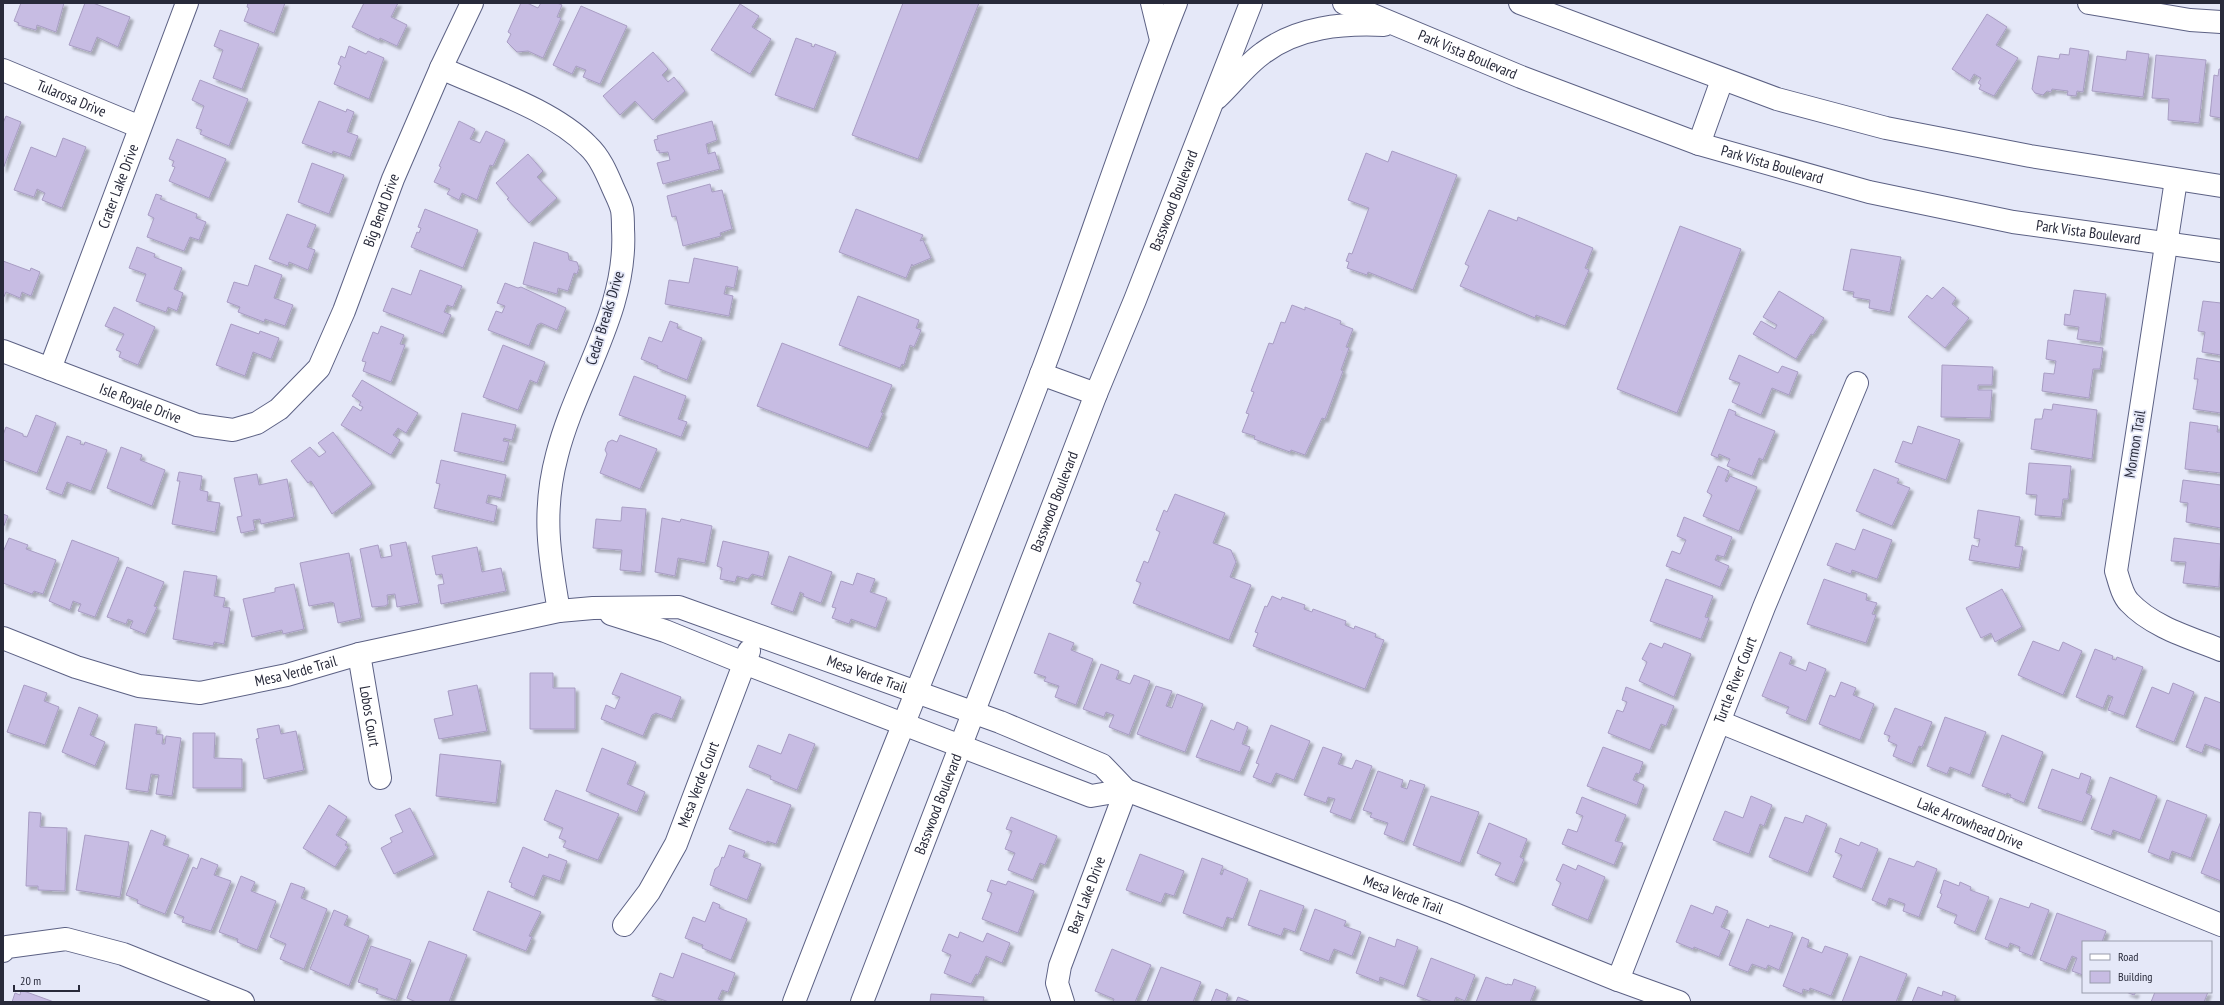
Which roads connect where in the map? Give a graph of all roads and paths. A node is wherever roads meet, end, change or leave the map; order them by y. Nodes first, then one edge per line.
1 (187, 3) edge
2 (472, 3) edge
3 (1152, 3) edge
4 (1176, 3) edge
5 (1251, 3) edge
6 (1344, 3) edge
7 (1520, 3) edge
8 (2088, 3) edge
9 (2221, 22) edge
10 (1398, 25) junction
11 (1161, 40) junction
12 (441, 68) junction
13 (3, 70) edge
14 (1722, 80) junction
15 (1212, 103) junction
16 (140, 127) junction
17 (1699, 144) junction
18 (2176, 180) junction
19 (2221, 186) edge
20 (2166, 245) junction
21 (2221, 251) edge
22 (3, 351) edge
23 (50, 369) junction
24 (1041, 374) junction
25 (1857, 382) dead end
26 (1096, 394) junction
27 (279, 409) joint
28 (593, 608) junction
29 (559, 611) junction
30 (756, 635) junction
31 (3, 638) edge
32 (2221, 650) edge
33 (359, 654) junction
34 (744, 664) junction
35 (916, 692) junction
36 (973, 713) junction
37 (1720, 722) junction
38 (903, 725) junction
39 (959, 747) junction
40 (380, 778) dead end
41 (1126, 790) junction
42 (624, 925) dead end
43 (2221, 925) edge
44 (4, 946) edge
45 (1618, 980) junction
46 (244, 1002) edge
47 (794, 1002) edge
48 (862, 1002) edge
49 (1063, 1002) edge
50 (1679, 1002) edge

1 - 16 street, Crater Lake Drive
2 - 12 street, Big Bend Drive
3 - 11 street
4 - 11 street
5 - 15 street, Basswood Boulevard
6 - 10 street, Park Vista Boulevard
7 - 14 street
8 - 9 street
10 - 15 street
10 - 17 street, Park Vista Boulevard
11 - 24 street
12 - 27 street, Big Bend Drive
12 - 29 street, Cedar Breaks Drive
13 - 16 street, Tularosa Drive
14 - 17 street
14 - 18 street
15 - 26 street, Basswood Boulevard
16 - 23 street, Crater Lake Drive
17 - 20 street, Park Vista Boulevard
18 - 19 street
18 - 20 street, Mormon Trail
20 - 21 street, Park Vista Boulevard
20 - 32 street, Mormon Trail
22 - 23 street, Isle Royale Drive
23 - 27 street, Isle Royale Drive
24 - 26 street
24 - 35 street
25 - 37 street, Turtle River Court
26 - 36 street, Basswood Boulevard
28 - 29 street, Mesa Verde Trail
28 - 30 street, Mesa Verde Trail
28 - 34 street, Mesa Verde Trail
29 - 33 street, Mesa Verde Trail
30 - 34 street, Mesa Verde Court
30 - 35 street, Mesa Verde Trail
31 - 33 street, Mesa Verde Trail
33 - 40 street, Lobos Court
34 - 38 street, Mesa Verde Trail
34 - 42 street, Mesa Verde Court
35 - 36 street, Mesa Verde Trail
35 - 38 street
36 - 39 street, Basswood Boulevard
36 - 41 street, Mesa Verde Trail
37 - 43 street, Lake Arrowhead Drive
37 - 45 street, Turtle River Court
38 - 39 street, Mesa Verde Trail
38 - 47 street
39 - 41 street, Mesa Verde Trail
39 - 48 street, Basswood Boulevard
41 - 45 street, Mesa Verde Trail
41 - 49 street, Bear Lake Drive
44 - 46 street
45 - 50 street, Mesa Verde Trail

